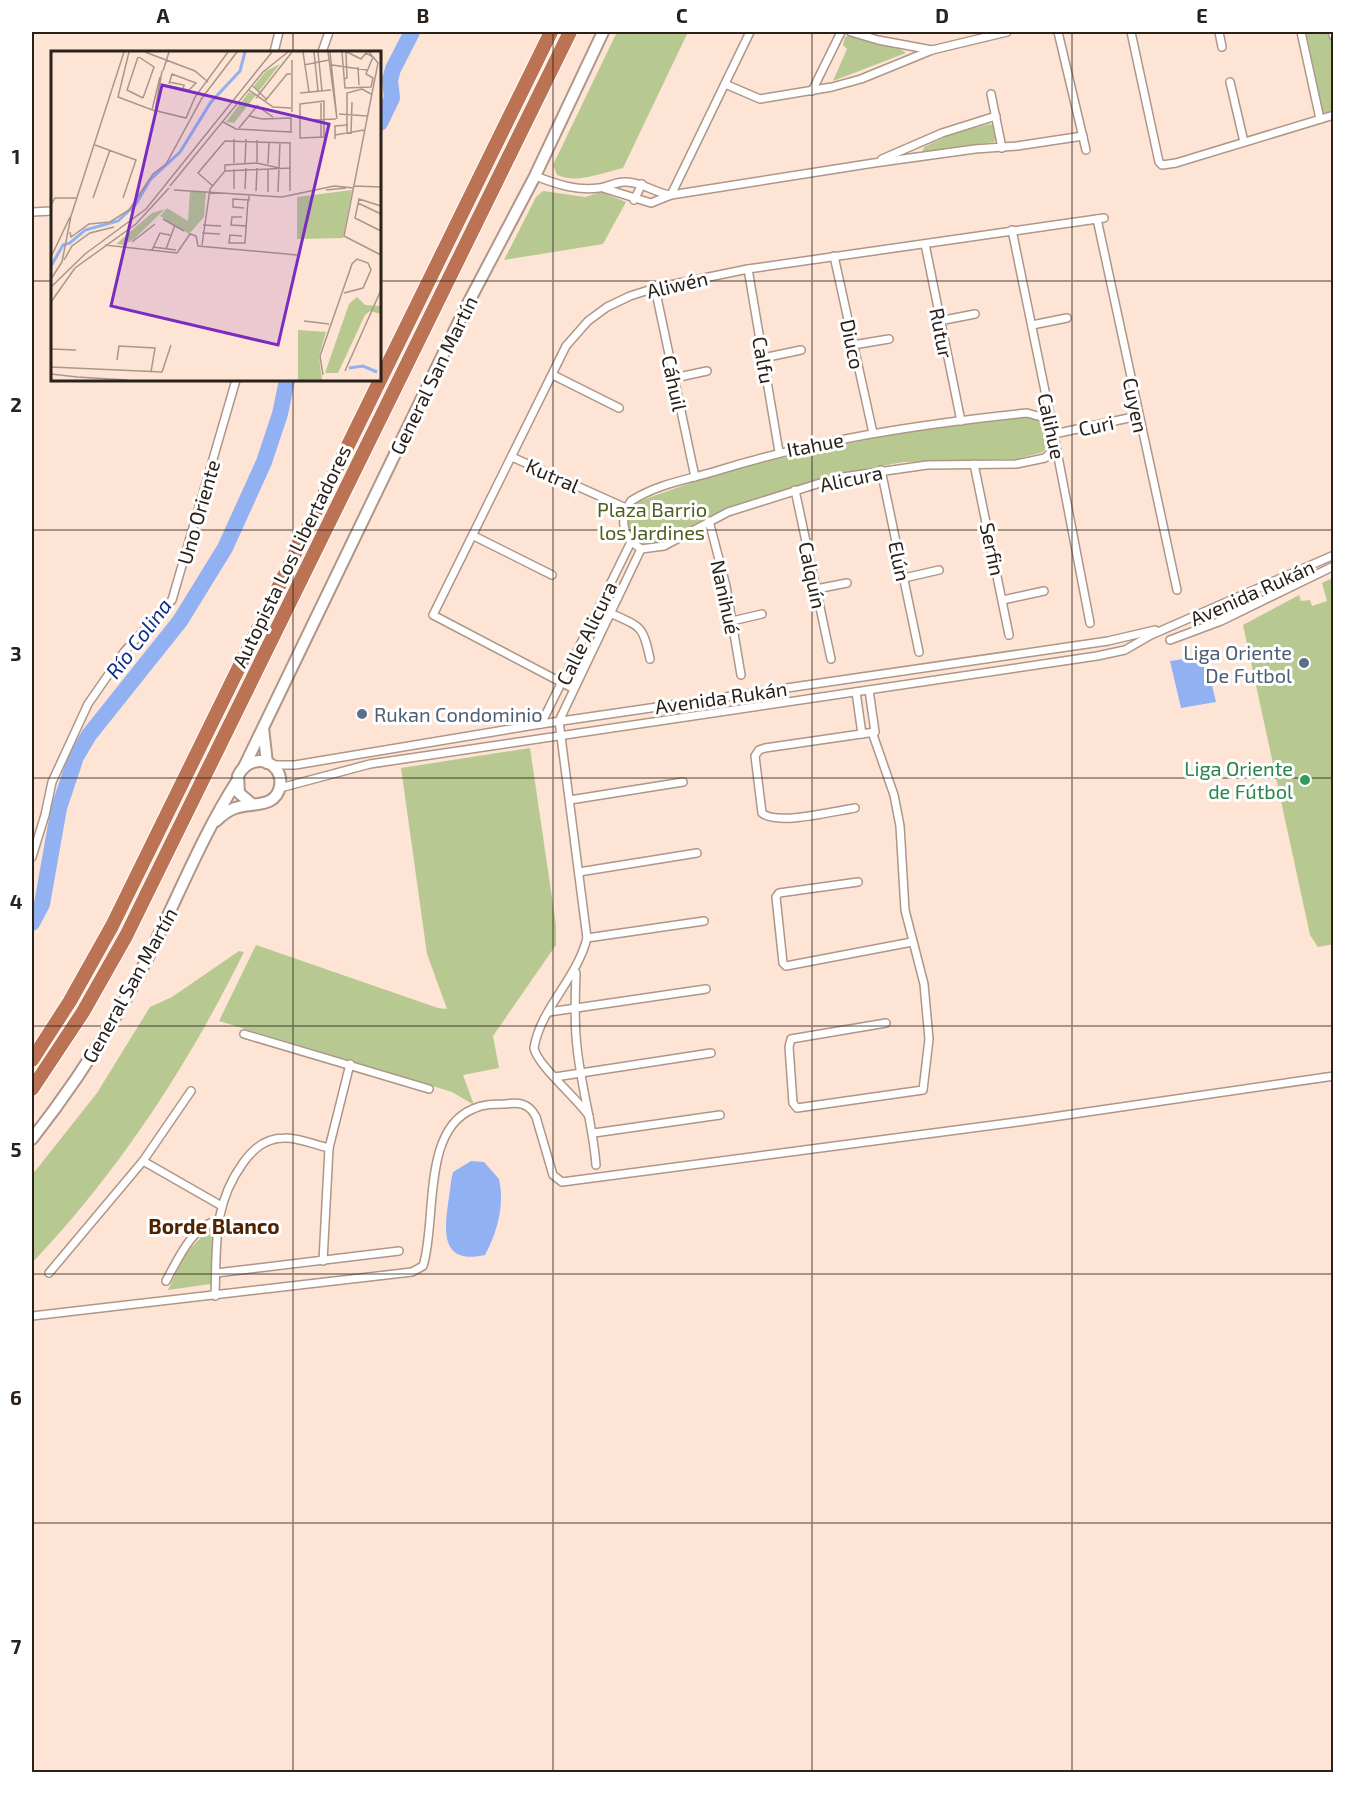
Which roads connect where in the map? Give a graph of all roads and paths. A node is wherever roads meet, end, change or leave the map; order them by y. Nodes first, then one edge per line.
1 (279, 32) edge
2 (329, 32) edge
3 (551, 32) edge
4 (570, 32) edge
5 (603, 32) edge
6 (750, 32) edge
7 (841, 32) edge
8 (850, 32) edge
9 (1006, 32) edge
10 (1058, 32) edge
11 (1131, 32) edge
12 (1219, 32) edge
13 (1300, 32) edge
14 (1332, 32) edge
15 (1334, 37) edge
16 (1222, 47) dead end
17 (932, 50) junction
18 (274, 51) edge
19 (322, 51) edge
20 (1230, 82) dead end
21 (724, 84) junction
22 (812, 91) junction
23 (991, 94) dead end
24 (1334, 115) edge
25 (996, 116) junction
26 (1320, 119) junction
27 (1083, 136) junction
28 (1244, 142) junction
29 (1002, 148) junction
30 (1086, 150) dead end
31 (874, 163) junction
32 (535, 176) junction
33 (642, 184) junction
34 (603, 188) junction
35 (671, 195) junction
36 (634, 200) junction
37 (51, 211) edge
38 (32, 212) edge
39 (1100, 219) joint
40 (1012, 230) junction
41 (925, 244) junction
42 (834, 256) junction
43 (748, 269) junction
44 (655, 288) junction
45 (975, 314) dead end
46 (1067, 318) dead end
47 (939, 321) junction
48 (1032, 325) junction
49 (890, 339) dead end
50 (853, 345) junction
51 (801, 350) dead end
52 (764, 358) junction
53 (707, 371) dead end
54 (553, 375) junction
55 (381, 378) edge
56 (674, 378) junction
57 (236, 381) edge
58 (380, 381) edge
59 (619, 408) dead end
60 (1138, 416) junction
61 (961, 421) junction
62 (873, 433) junction
63 (1054, 434) junction
64 (779, 452) junction
65 (512, 457) junction
66 (974, 464) junction
67 (881, 470) junction
68 (694, 477) junction
69 (795, 490) junction
70 (626, 508) junction
71 (709, 521) junction
72 (474, 536) junction
73 (631, 542) junction
74 (641, 549) junction
75 (1334, 555) edge
76 (1334, 566) edge
77 (939, 570) dead end
78 (552, 575) dead end
79 (904, 578) junction
80 (847, 583) dead end
81 (816, 589) junction
82 (1177, 590) dead end
83 (1044, 591) dead end
84 (1003, 600) junction
85 (610, 613) junction
86 (762, 614) dead end
87 (732, 621) junction
88 (1090, 623) dead end
89 (1170, 627) junction
90 (1009, 635) dead end
91 (1170, 640) dead end
92 (919, 651) dead end
93 (650, 659) dead end
94 (831, 659) dead end
95 (927, 667) junction
96 (741, 675) dead end
97 (929, 681) junction
98 (561, 682) junction
99 (574, 689) junction
100 (869, 690) junction
101 (856, 693) junction
102 (743, 694) junction
103 (745, 709) junction
104 (264, 720) junction
105 (559, 721) junction
106 (541, 724) junction
107 (874, 732) junction
108 (862, 734) junction
109 (561, 737) junction
110 (422, 744) junction
111 (424, 756) junction
112 (269, 764) junction
113 (244, 767) junction
114 (237, 781) junction
115 (683, 782) dead end
116 (280, 788) junction
117 (570, 800) junction
118 (252, 804) junction
119 (855, 808) dead end
120 (213, 824) junction
121 (697, 853) dead end
122 (32, 857) edge
123 (579, 872) junction
124 (858, 882) dead end
125 (704, 921) dead end
126 (587, 938) junction
127 (912, 942) junction
128 (576, 971) junction
129 (706, 989) dead end
130 (574, 1008) junction
131 (549, 1012) junction
132 (886, 1023) dead end
133 (244, 1034) dead end
134 (711, 1053) dead end
135 (32, 1060) edge
136 (350, 1064) junction
137 (580, 1072) junction
138 (1334, 1076) edge
139 (555, 1077) junction
140 (32, 1089) edge
141 (429, 1089) dead end
142 (190, 1091) dead end
143 (720, 1115) dead end
144 (589, 1116) junction
145 (594, 1133) junction
146 (32, 1138) edge
147 (329, 1148) junction
148 (143, 1161) junction
149 (596, 1165) dead end
150 (220, 1205) junction
151 (218, 1221) junction
152 (399, 1251) dead end
153 (323, 1261) junction
154 (49, 1273) dead end
155 (216, 1273) junction
156 (166, 1281) dead end
157 (215, 1296) junction
158 (32, 1316) edge

1 - 18 street
2 - 19 street
3 - 55 highway, Autopista Los Libertadores
4 - 140 highway, Autopista Los Libertadores
5 - 32 street, General San Martín
6 - 21 street
7 - 22 street
8 - 17 street
9 - 17 street
10 - 27 street
11 - 28 street
12 - 16 street
13 - 26 street
14 - 15 street
17 - 22 street
20 - 28 street
21 - 22 street
21 - 35 street
23 - 25 street
24 - 26 street
25 - 29 street
25 - 31 street
26 - 28 street
27 - 29 street
27 - 30 street
29 - 31 street
31 - 35 street
32 - 34 street
32 - 104 street, General San Martín
33 - 34 street
33 - 35 street
33 - 36 street
34 - 36 street
35 - 36 street
37 - 38 street
39 - 40 street, Aliwén
39 - 60 street, Cuyen
40 - 41 street, Aliwén
40 - 48 street, Calihue
41 - 42 street, Aliwén
41 - 47 street, Rutur
42 - 43 street, Aliwén
42 - 50 street, Diuco
43 - 44 street, Aliwén
43 - 52 street, Calfu
44 - 54 street, Aliwén
44 - 56 street, Cáhuil
45 - 47 street
46 - 48 street
47 - 61 street, Rutur
48 - 63 street, Calihue
49 - 50 street
50 - 62 street, Diuco
51 - 52 street
52 - 64 street, Calfu
53 - 56 street
54 - 59 street
54 - 65 street, Aliwén
56 - 68 street, Cáhuil
57 - 122 street, Uno Oriente
58 - 135 highway, Autopista Los Libertadores
60 - 63 street, Curi
60 - 82 street, Cuyen
61 - 62 street, Itahue
61 - 63 street, Itahue
62 - 64 street, Itahue
63 - 66 street, Alicura
63 - 88 street, Calihue
64 - 68 street, Itahue
65 - 70 street, Kutral
65 - 72 street, Aliwén
66 - 67 street, Alicura
66 - 84 street, Serfin
67 - 69 street, Alicura
67 - 79 street, Elún
68 - 70 street, Itahue
69 - 71 street, Alicura
69 - 81 street, Calquín
70 - 73 street
71 - 74 street, Alicura
71 - 87 street, Nanihué
72 - 78 street
72 - 98 street, Aliwén
73 - 74 street
73 - 98 street, Calle Alicura
74 - 85 street, Calle Alicura
75 - 89 street, Avenida Rukán
76 - 91 street
77 - 79 street
79 - 92 street, Elún
80 - 81 street
81 - 94 street, Calquín
83 - 84 street
84 - 90 street, Serfin
85 - 93 street
85 - 99 street, Calle Alicura
86 - 87 street
87 - 96 street, Nanihué
89 - 95 street, Avenida Rukán
89 - 97 street, Avenida Rukán
95 - 97 street
95 - 102 street, Avenida Rukán
97 - 100 street, Avenida Rukán
98 - 99 street
98 - 106 street, Calle Alicura
99 - 105 street, Calle Alicura
100 - 101 street, Avenida Rukán
100 - 107 street
101 - 103 street, Avenida Rukán
101 - 108 street
102 - 103 street
102 - 105 street, Avenida Rukán
103 - 109 street, Avenida Rukán
104 - 112 street, General San Martín
104 - 113 street, General San Martín
105 - 106 street, Avenida Rukán
105 - 109 street
106 - 110 street, Avenida Rukán
107 - 108 street
107 - 127 street
108 - 119 street
109 - 111 street, Avenida Rukán
109 - 117 street
110 - 111 street
110 - 112 street, Avenida Rukán
111 - 116 street, Avenida Rukán
112 - 113 street
112 - 116 street
113 - 114 street
114 - 118 street
114 - 120 street, General San Martín
115 - 117 street
116 - 118 street
117 - 123 street
118 - 120 street
120 - 146 street, General San Martín
121 - 123 street
123 - 126 street
124 - 127 street
125 - 126 street
126 - 128 street
127 - 132 street
128 - 130 street
128 - 131 street
129 - 130 street
130 - 131 street
130 - 137 street
131 - 139 street
133 - 136 street
134 - 137 street
136 - 141 street
136 - 147 street
137 - 139 street
137 - 144 street
138 - 157 street
139 - 144 street
142 - 148 street
143 - 145 street
144 - 145 street
145 - 149 street
147 - 150 street
147 - 153 street
148 - 150 street
148 - 154 street
150 - 151 street
151 - 155 street
151 - 156 street
152 - 153 street
153 - 155 street
155 - 157 street
157 - 158 street

